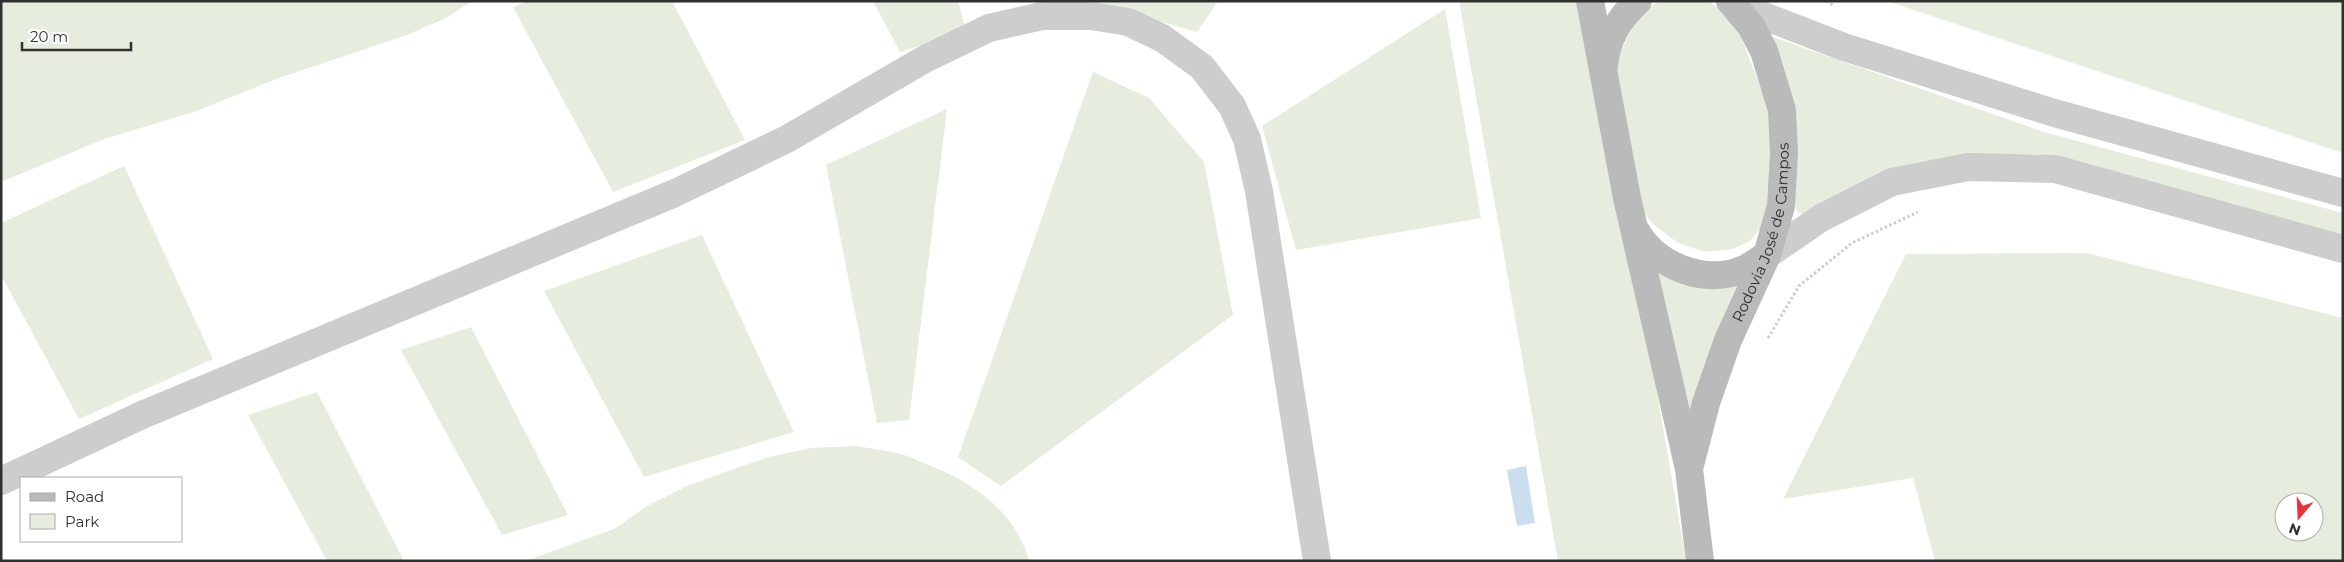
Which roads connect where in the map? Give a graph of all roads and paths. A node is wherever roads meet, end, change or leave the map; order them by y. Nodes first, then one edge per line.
1 (1590, 1) edge
2 (1638, 1) edge
3 (1826, 1) edge
4 (1730, 2) edge
5 (1843, 9) dead end
6 (1604, 80) junction
7 (2343, 194) edge
8 (1926, 209) dead end
9 (1633, 225) junction
10 (2343, 249) edge
11 (1767, 255) junction
12 (1767, 339) dead end
13 (1689, 469) junction
14 (1, 481) edge
15 (1317, 561) edge
16 (1700, 561) edge

1 - 6 main road, Rodovia José de Campos
2 - 6 main road
3 - 5 path
4 - 7 street
4 - 11 main road, Rodovia José de Campos
6 - 9 main road, Rodovia José de Campos
8 - 12 path
9 - 11 main road
9 - 13 main road, Rodovia José de Campos
10 - 11 street
11 - 13 main road, Rodovia José de Campos
13 - 16 main road, Rodovia José de Campos
14 - 15 street

